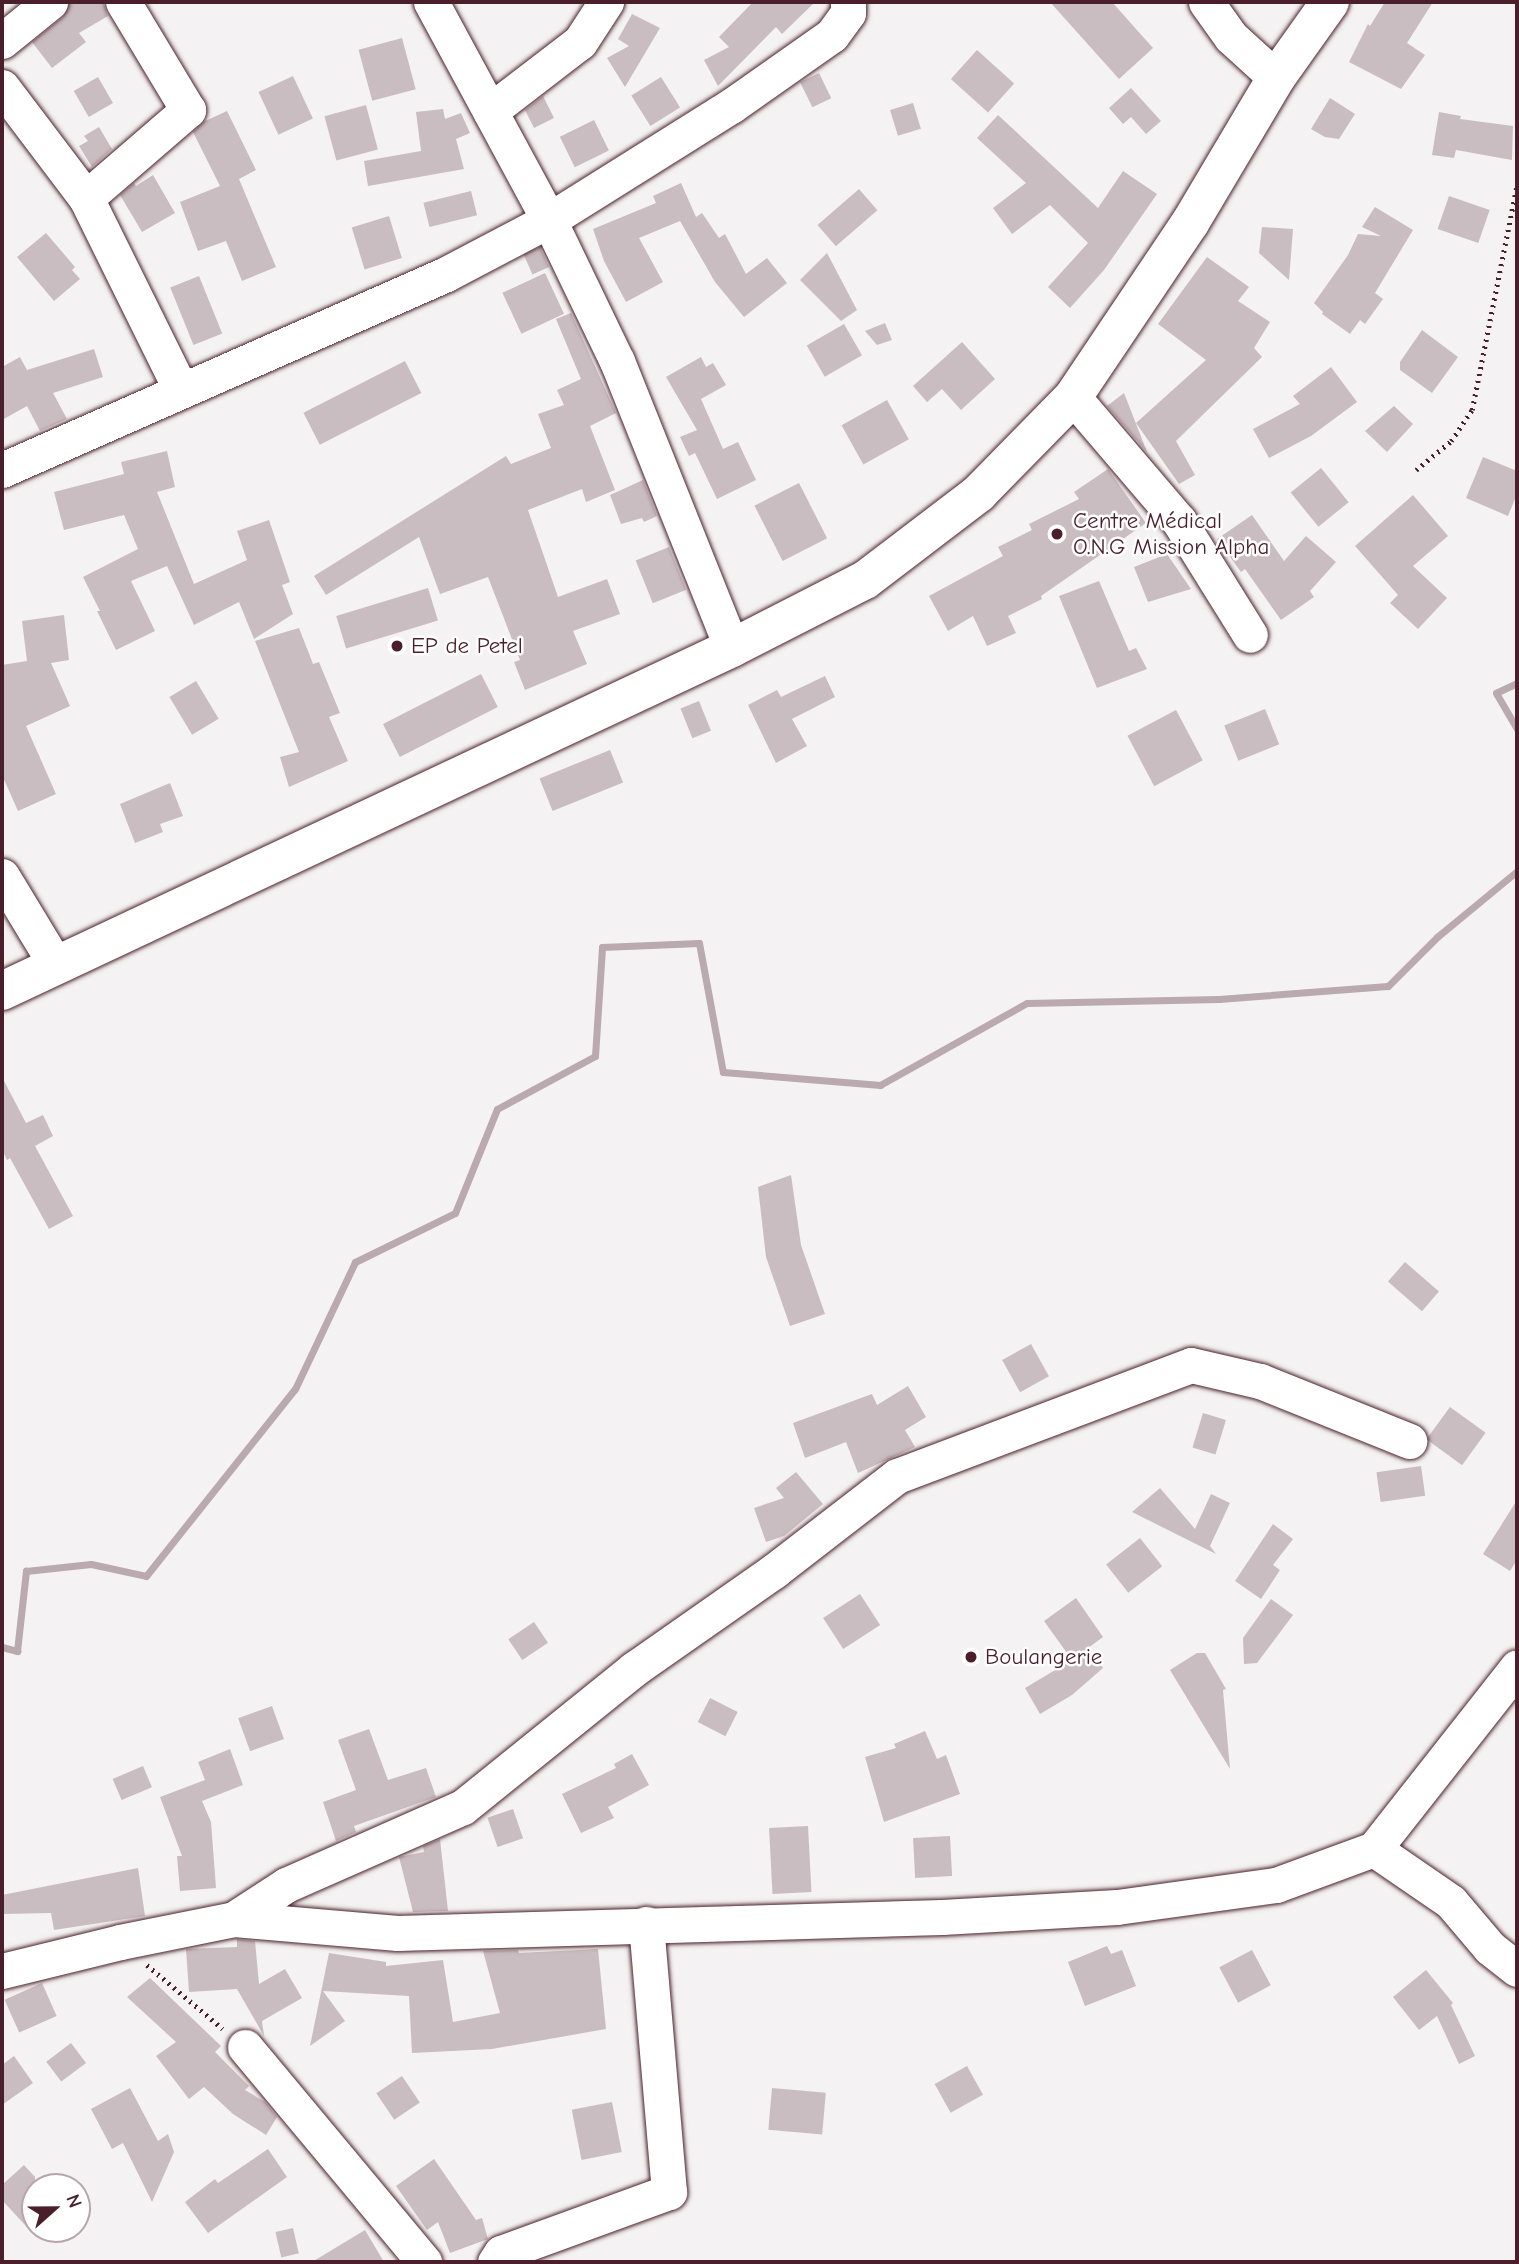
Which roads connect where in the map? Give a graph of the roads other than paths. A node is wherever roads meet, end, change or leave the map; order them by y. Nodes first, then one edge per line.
1 (50, 2) edge
2 (124, 2) edge
3 (431, 2) edge
4 (606, 2) edge
5 (848, 2) edge
6 (1206, 2) edge
7 (1330, 2) edge
8 (2, 41) edge
9 (1276, 78) junction
10 (2, 87) edge
11 (490, 111) junction
12 (86, 198) junction
13 (549, 220) junction
14 (181, 390) junction
15 (1073, 397) junction
16 (2, 470) edge
17 (1250, 635) dead end
18 (732, 648) junction
19 (2, 876) edge
20 (55, 965) junction
21 (2, 991) edge
22 (1409, 1441) dead end
23 (1517, 1667) edge
24 (1374, 1849) junction
25 (234, 1919) junction
26 (646, 1924) junction
27 (1517, 1969) edge
28 (2, 1971) edge
29 (245, 2047) road end
30 (424, 2262) edge
31 (495, 2262) edge

1 - 8 street
2 - 12 street
3 - 11 street
4 - 11 street
5 - 13 street
6 - 9 street
7 - 9 highway
9 - 15 highway
10 - 12 street
11 - 13 street
12 - 14 street
13 - 14 street
13 - 18 street
14 - 16 street
15 - 17 street
15 - 18 highway
18 - 20 highway
19 - 20 street
20 - 21 highway
22 - 25 street
23 - 24 street
24 - 26 street
24 - 27 street
25 - 26 street
25 - 28 street
26 - 31 street
29 - 30 street

